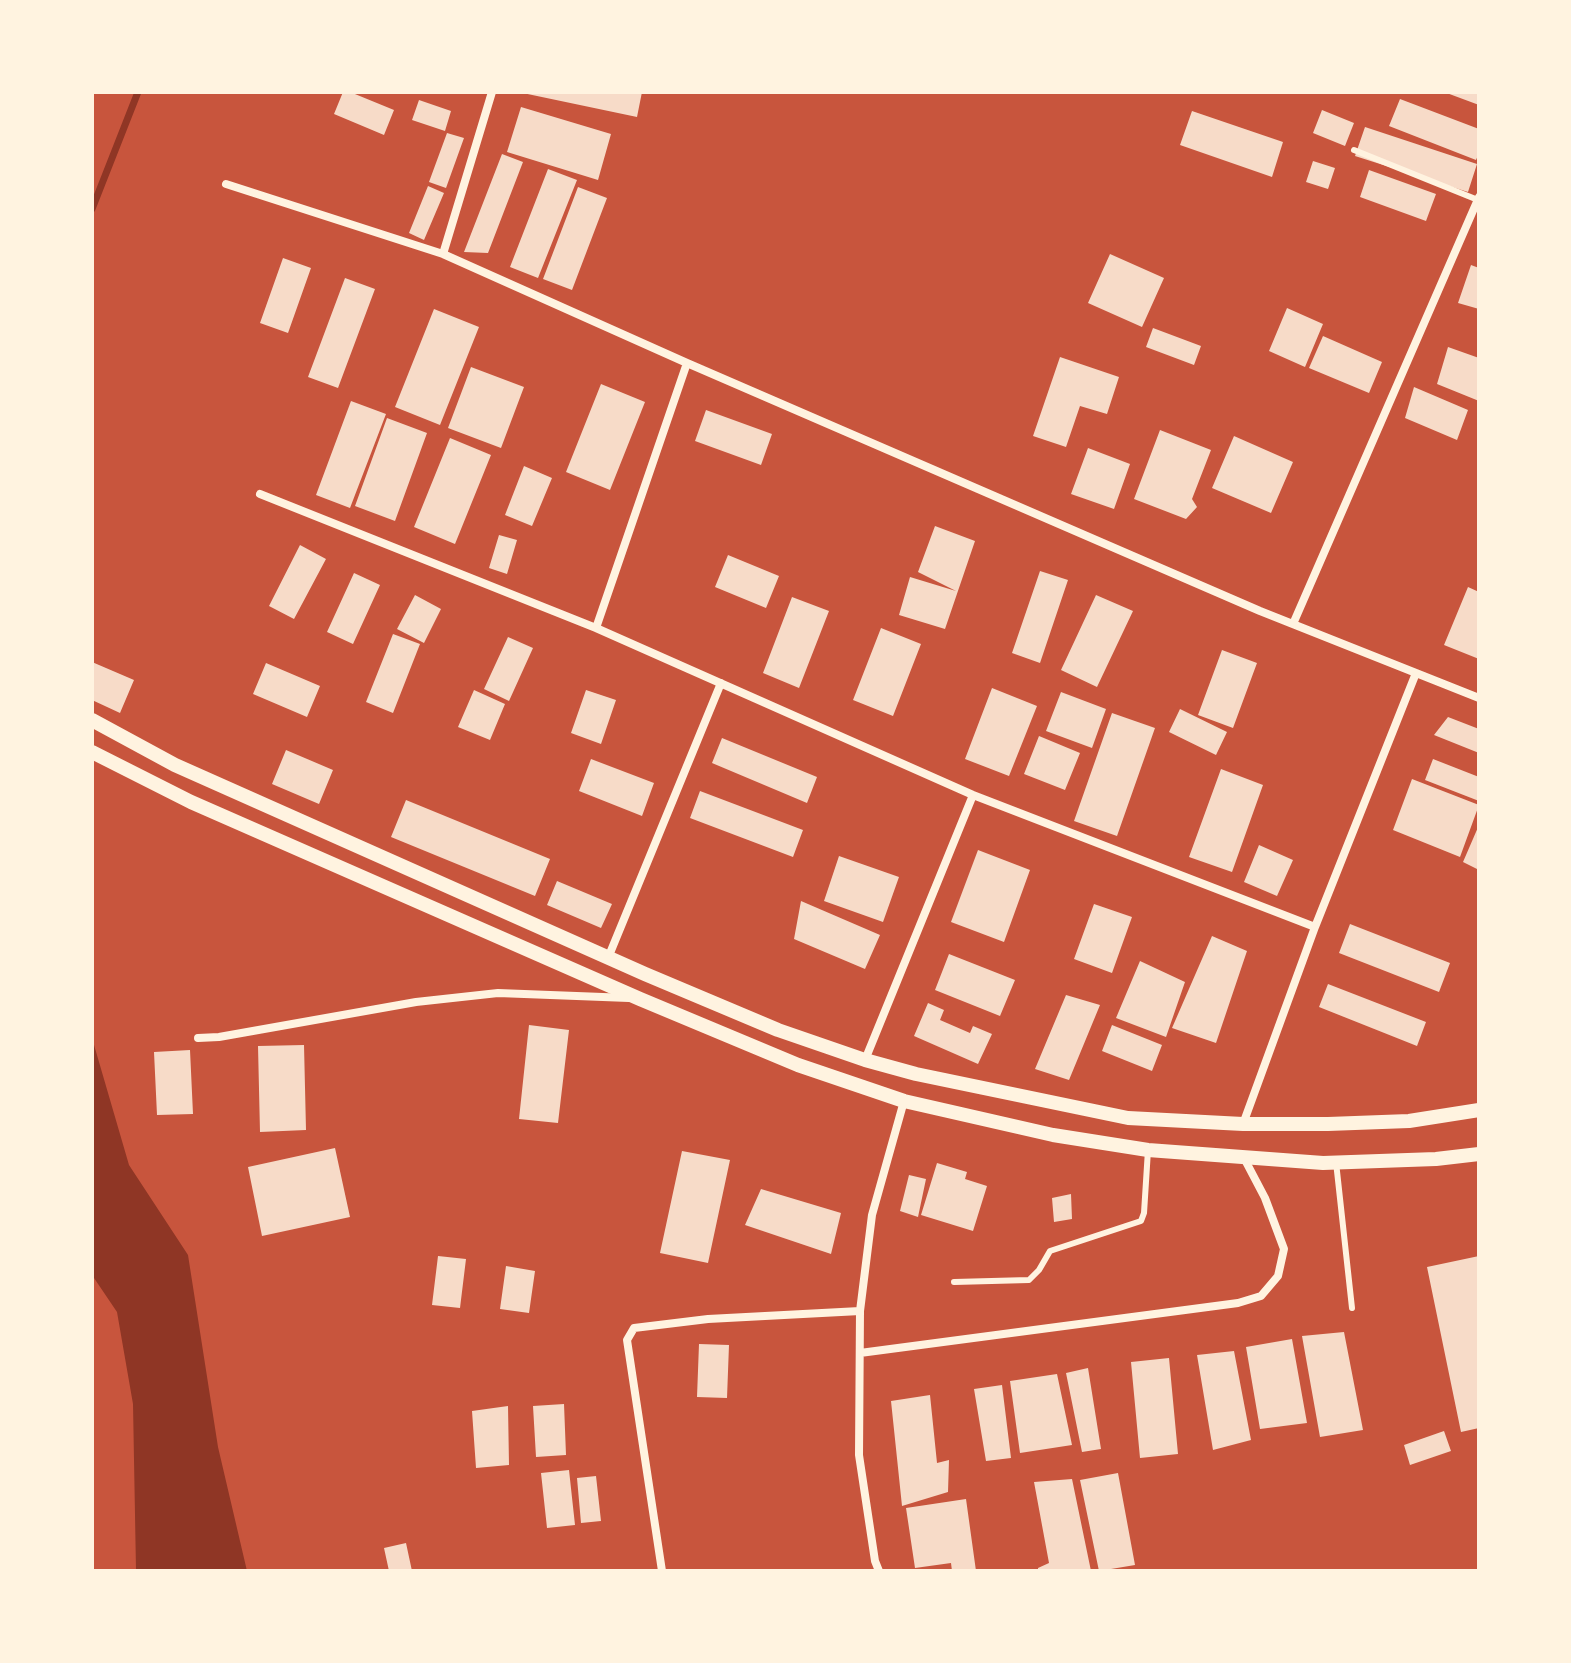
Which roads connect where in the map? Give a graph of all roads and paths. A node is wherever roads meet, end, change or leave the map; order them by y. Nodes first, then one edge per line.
1 (492, 92) edge
2 (1354, 150) dead end
3 (226, 184) dead end
4 (1478, 198) edge
5 (443, 254) junction
6 (687, 363) junction
7 (260, 494) dead end
8 (1293, 624) junction
9 (596, 628) junction
10 (1416, 673) junction
11 (721, 683) junction
12 (1479, 698) edge
13 (92, 720) edge
14 (92, 752) edge
15 (973, 795) junction
16 (1315, 927) junction
17 (608, 958) junction
18 (640, 999) junction
19 (198, 1038) dead end
20 (865, 1060) junction
21 (904, 1101) junction
22 (1479, 1110) edge
23 (1243, 1124) junction
24 (1148, 1150) junction
25 (1479, 1154) edge
26 (1244, 1158) junction
27 (1336, 1162) junction
28 (954, 1282) dead end
29 (1352, 1308) dead end
30 (860, 1311) junction
31 (860, 1353) junction
32 (662, 1571) edge
33 (879, 1571) edge

1 - 5 street
2 - 4 lane
3 - 5 street
4 - 8 street
5 - 6 street
6 - 8 street
6 - 9 street
7 - 9 street
8 - 10 street
9 - 11 street
10 - 12 street
10 - 16 street
11 - 15 street
11 - 17 street
13 - 17 street
14 - 18 street
15 - 16 street
15 - 20 street
16 - 23 street
17 - 20 street
18 - 19 street
18 - 21 street
20 - 23 street
21 - 24 street
21 - 30 street
22 - 23 street
24 - 26 street
24 - 28 lane
25 - 27 street
26 - 27 street
26 - 31 street
27 - 29 lane
30 - 31 street
30 - 32 street
31 - 33 street

